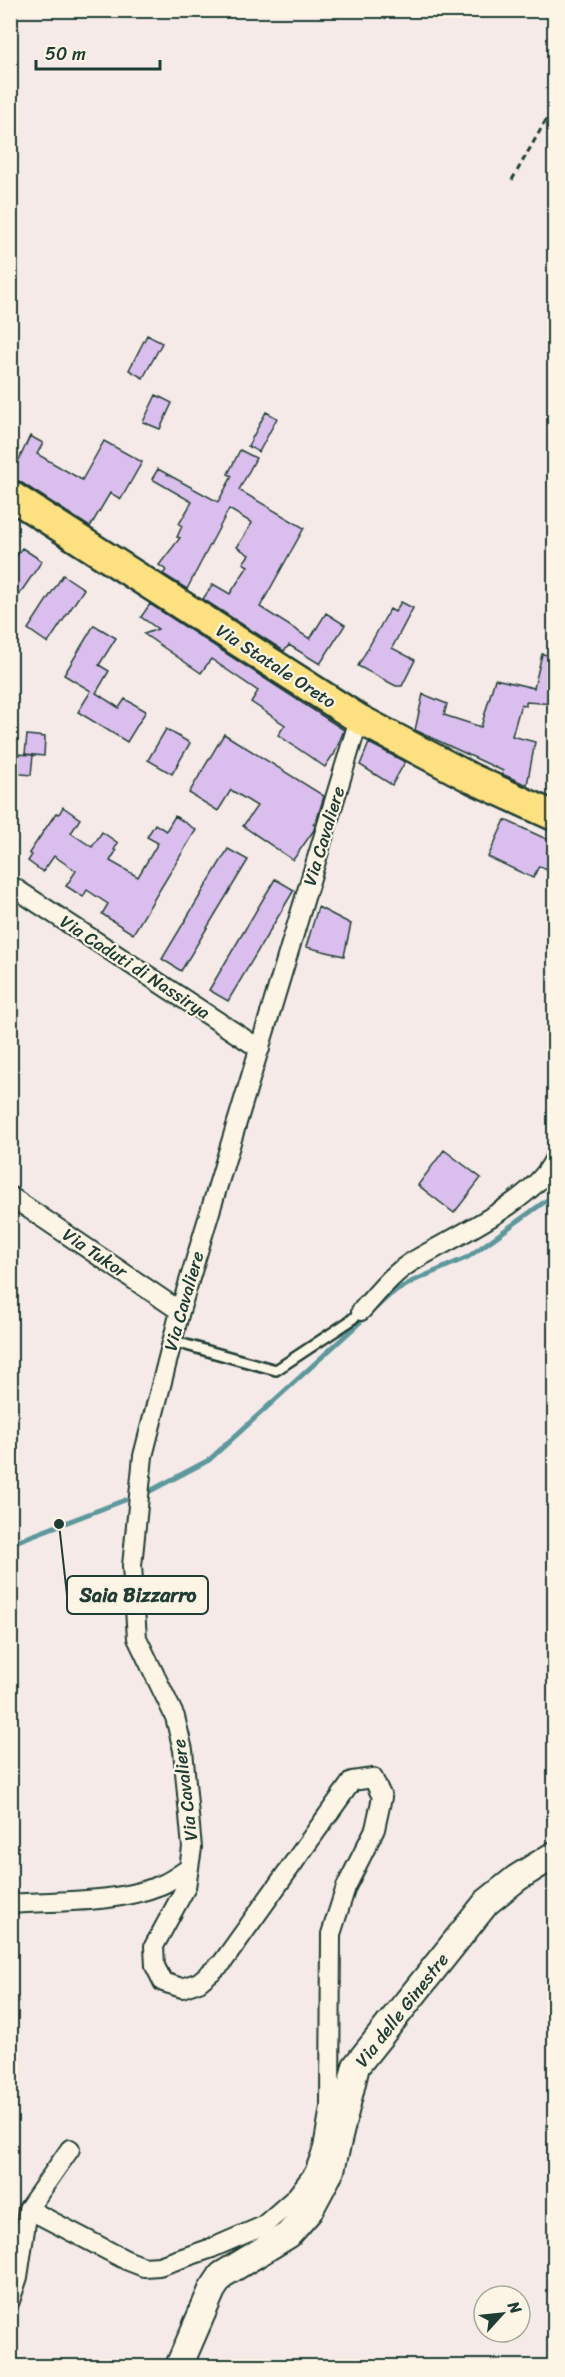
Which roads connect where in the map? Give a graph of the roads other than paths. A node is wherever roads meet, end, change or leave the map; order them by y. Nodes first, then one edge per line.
1 (10, 495) edge
2 (359, 719) junction
3 (555, 816) edge
4 (10, 885) edge
5 (260, 1049) junction
6 (555, 1159) edge
7 (10, 1196) edge
8 (180, 1311) junction
9 (360, 1311) joint
10 (172, 1341) junction
11 (555, 1855) edge
12 (189, 1868) junction
13 (11, 1902) edge
14 (70, 2149) dead end
15 (28, 2209) junction
16 (10, 2301) edge
17 (179, 2367) edge

1 - 2 main road, Via Statale Oreto
2 - 3 main road, Via Statale Oreto
2 - 5 street, Via Cavaliere
4 - 5 street, Via Caduti di Nassirya
5 - 8 street, Via Cavaliere
6 - 9 street
7 - 8 street, Via Tukor
8 - 10 street, Via Cavaliere
9 - 10 lane
10 - 12 street, Via Cavaliere
11 - 17 street, Via delle Ginestre
12 - 13 street
12 - 15 street, Via Cavaliere
14 - 15 street
15 - 16 street

